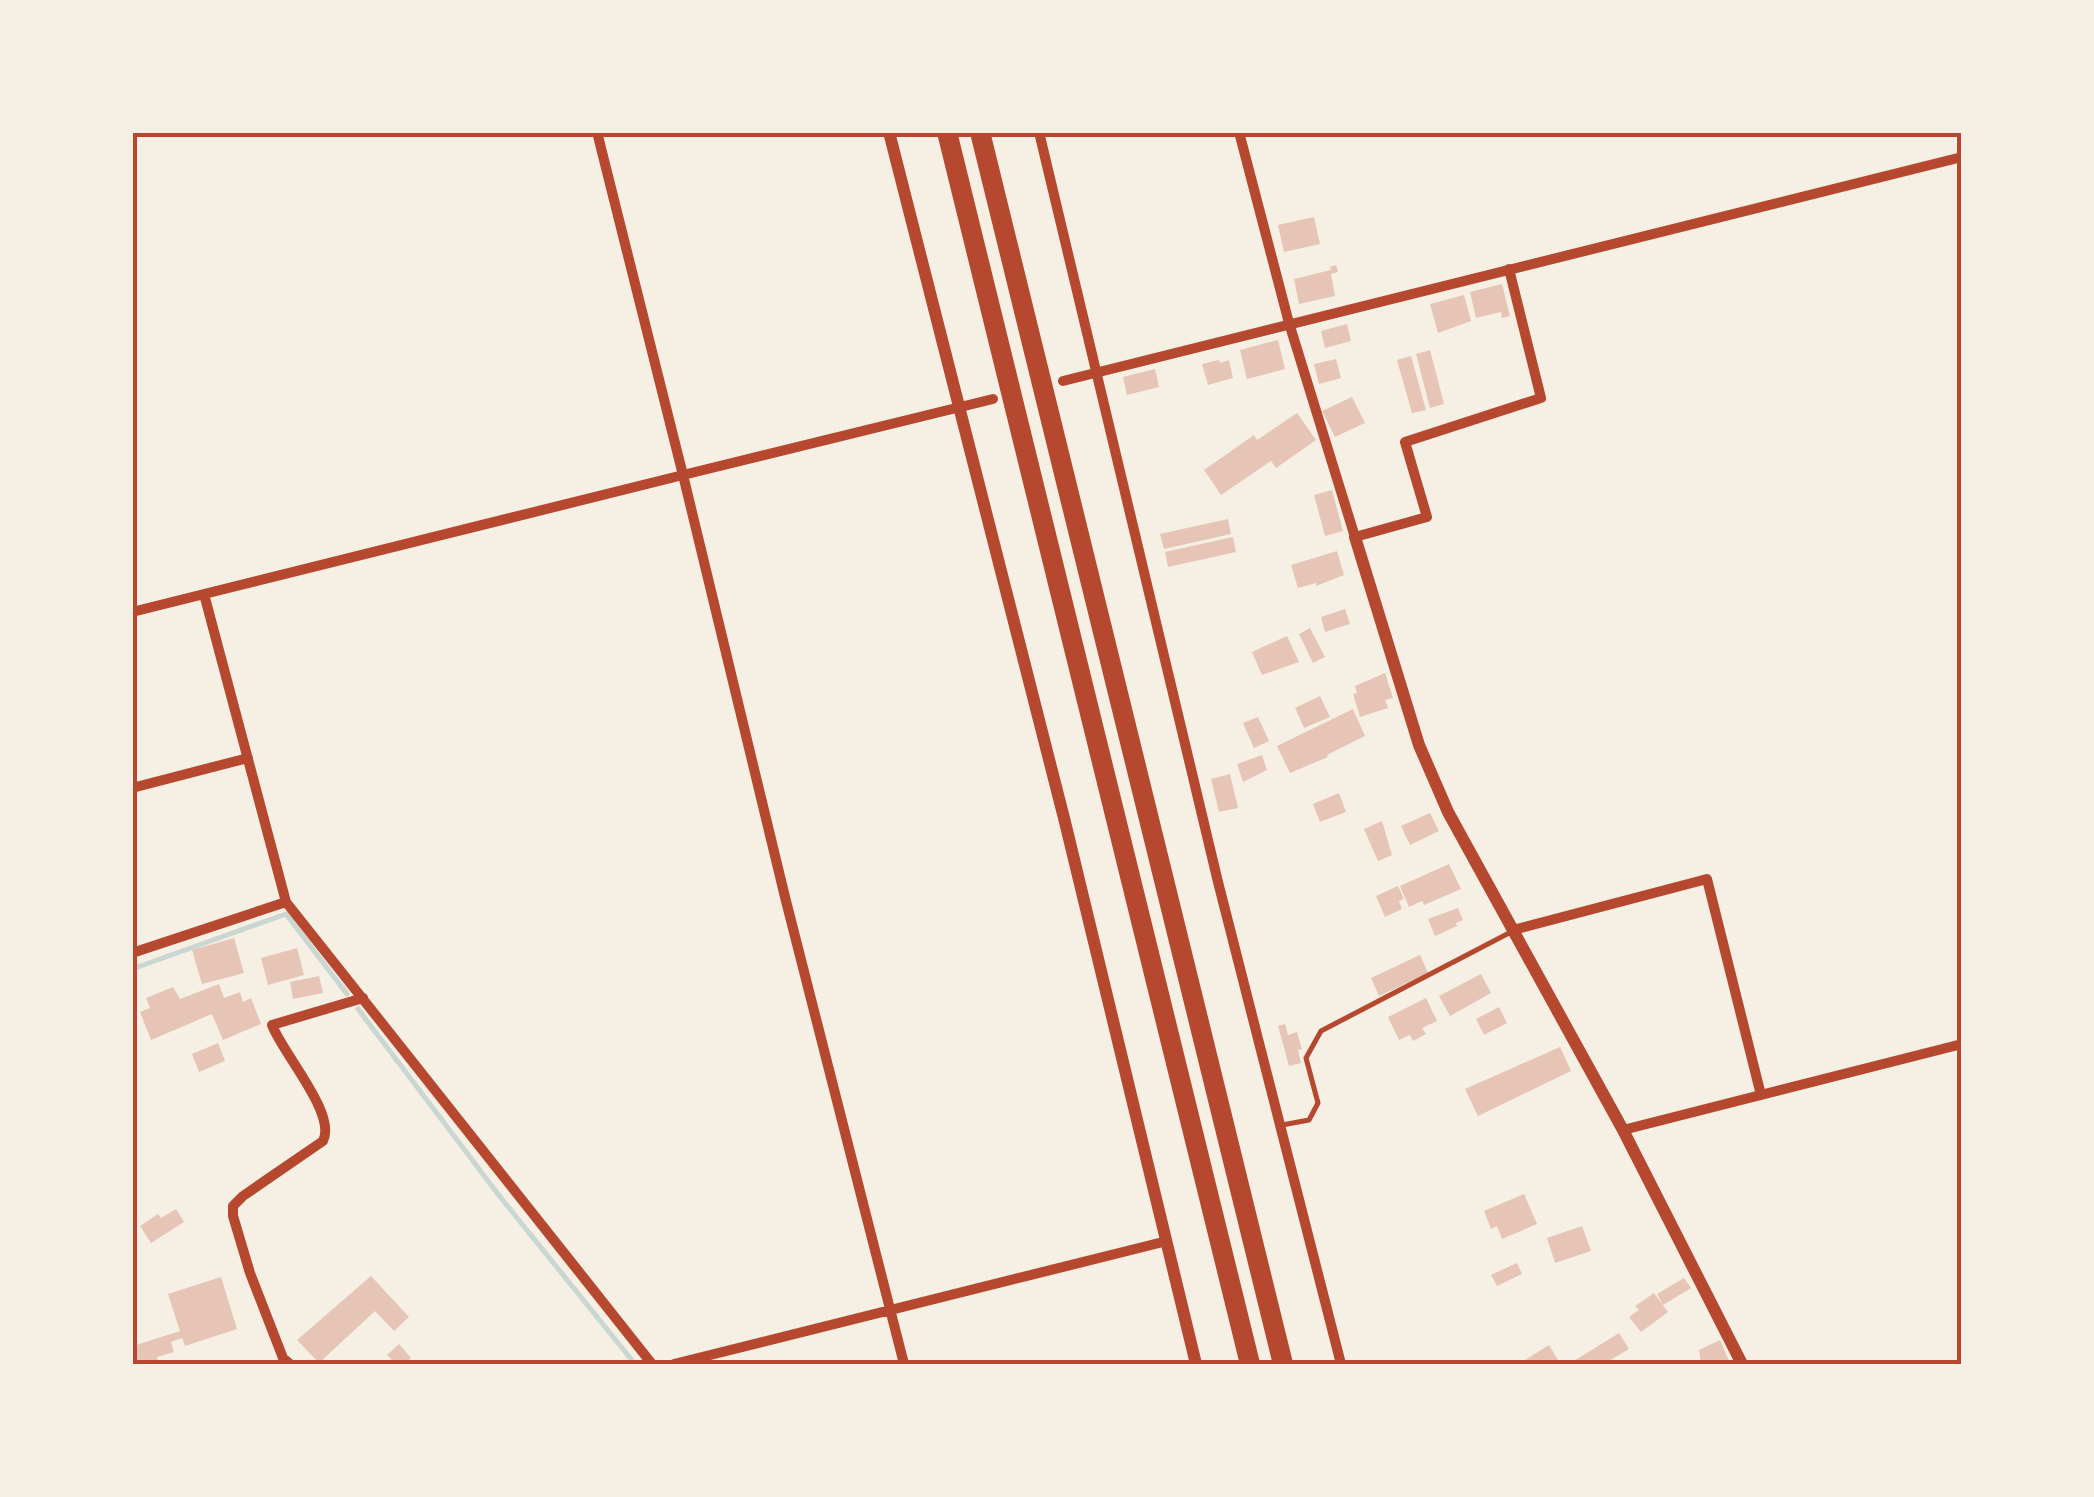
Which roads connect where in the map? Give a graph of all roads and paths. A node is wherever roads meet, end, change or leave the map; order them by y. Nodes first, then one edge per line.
1 (597, 132) edge
2 (889, 132) edge
3 (947, 132) edge
4 (980, 132) edge
5 (1038, 132) edge
6 (1240, 132) edge
7 (1962, 157) edge
8 (1509, 269) junction
9 (1290, 323) junction
10 (1096, 373) junction
11 (1063, 381) dead end
12 (993, 398) dead end
13 (959, 407) junction
14 (683, 475) junction
15 (1355, 538) junction
16 (204, 594) junction
17 (132, 612) edge
18 (248, 758) junction
19 (132, 788) edge
20 (286, 902) junction
21 (1513, 930) junction
22 (132, 953) edge
23 (363, 998) junction
24 (1962, 1044) edge
25 (1761, 1095) junction
26 (1279, 1126) junction
27 (1623, 1130) junction
28 (1166, 1241) junction
29 (890, 1310) junction
30 (290, 1364) edge
31 (652, 1364) edge
32 (674, 1364) edge
33 (904, 1364) edge
34 (1196, 1364) edge
35 (1250, 1364) edge
36 (1283, 1364) edge
37 (1341, 1364) edge
38 (1742, 1364) edge

1 - 14 street
2 - 13 street
3 - 35 highway
4 - 36 highway
5 - 10 street
6 - 9 street
7 - 8 street
8 - 9 street
8 - 15 street
9 - 10 street
9 - 15 street
10 - 11 street
10 - 26 street
12 - 13 street
13 - 14 street
13 - 28 street
14 - 16 street
14 - 29 street
15 - 21 street
16 - 17 street
16 - 18 street
18 - 19 street
18 - 20 street
20 - 22 street
20 - 23 street
21 - 25 street
21 - 26 lane
21 - 27 street
23 - 30 street
23 - 31 street
24 - 25 street
25 - 27 street
26 - 37 street
27 - 38 street
28 - 29 street
28 - 34 street
29 - 32 street
29 - 33 street

